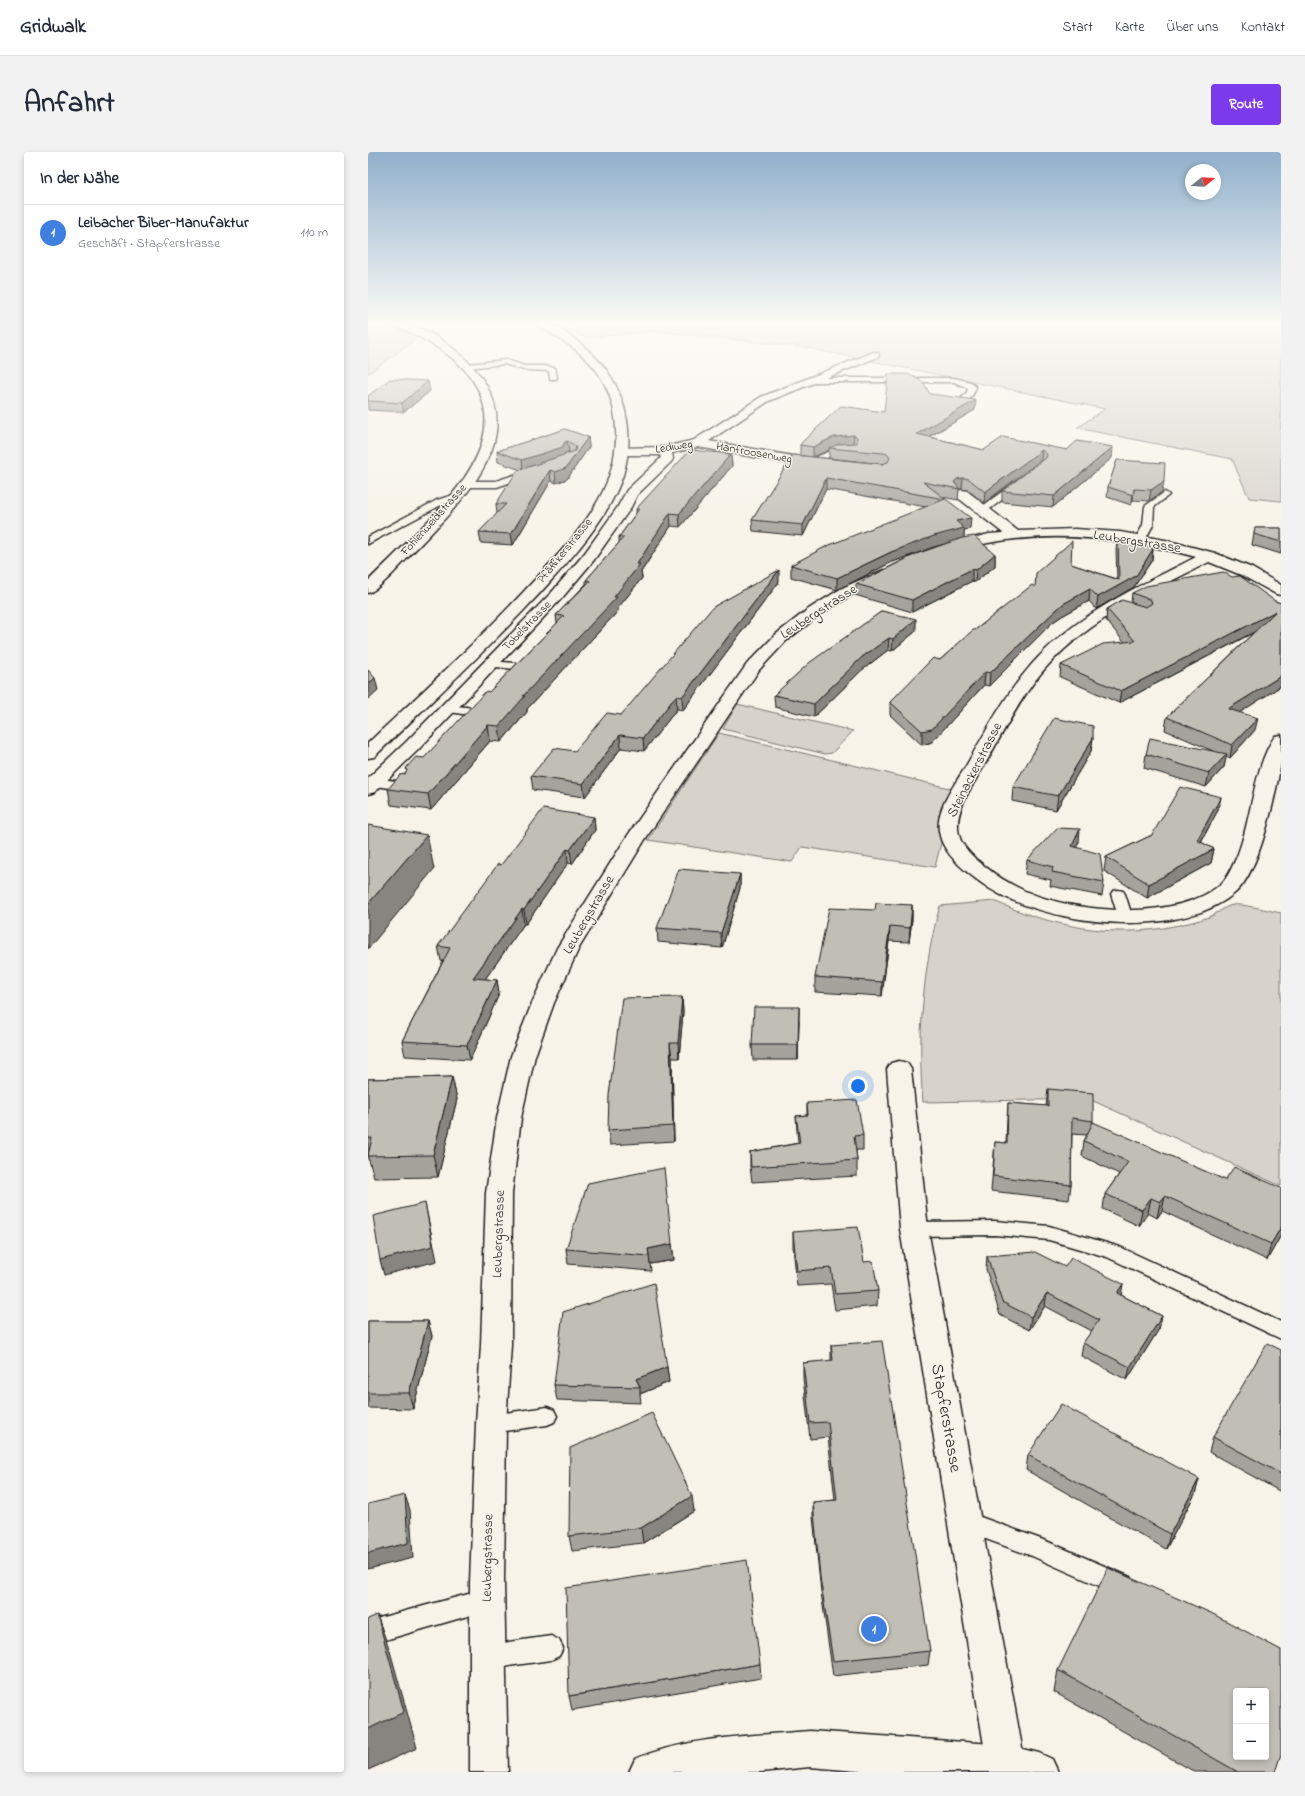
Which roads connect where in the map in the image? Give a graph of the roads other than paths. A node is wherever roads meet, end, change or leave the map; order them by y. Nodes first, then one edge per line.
1 (488, 398) edge
2 (617, 398) edge
3 (768, 398) edge
4 (966, 398) edge
5 (960, 404) edge
6 (698, 443) junction
7 (738, 450) junction
8 (853, 450) edge
9 (621, 451) junction
10 (665, 451) junction
11 (727, 458) edge
12 (808, 462) junction
13 (838, 465) edge
14 (538, 470) edge
15 (1027, 476) edge
16 (467, 484) junction
17 (962, 494) dead end
18 (1166, 495) dead end
19 (456, 497) junction
20 (982, 510) junction
21 (1015, 535) junction
22 (368, 541) edge
23 (1127, 541) junction
24 (929, 555) edge
25 (1210, 556) junction
26 (903, 565) edge
27 (368, 589) edge
28 (1281, 591) edge
29 (491, 664) junction
30 (514, 666) edge
31 (448, 709) junction
32 (474, 712) edge
33 (1281, 740) edge
34 (368, 753) edge
35 (371, 785) edge
36 (403, 786) edge
37 (1118, 894) dead end
38 (1125, 916) junction
39 (899, 1069) dead end
40 (914, 1229) junction
41 (1281, 1331) edge
42 (547, 1416) dead end
43 (491, 1424) junction
44 (964, 1521) junction
45 (1138, 1592) edge
46 (487, 1600) junction
47 (368, 1633) edge
48 (551, 1648) dead end
49 (488, 1657) junction
50 (1022, 1768) edge
51 (489, 1772) edge
52 (648, 1772) edge

1 - 16 street, Fohlenweidstrasse
2 - 9 street, Pfäffikerstrasse
3 - 6 street, Lediweg
4 - 5 lane
6 - 7 street, Hanfroosenweg
6 - 10 street, Lediweg
7 - 11 lane
7 - 12 street, Hanfroosenweg
8 - 12 lane
9 - 10 street, Lediweg
9 - 34 street, Pfäffikerstrasse
10 - 29 street, Tobelstrasse
12 - 13 street, Hanfroosenweg
14 - 16 lane
15 - 20 lane
16 - 19 street, Fohlenweidstrasse
17 - 20 street
18 - 23 lane
19 - 22 lane
19 - 27 street, Fohlenweidstrasse
20 - 21 street
21 - 23 street, Leubergstrasse
21 - 24 street, Leubergstrasse
23 - 25 street, Leubergstrasse
25 - 28 street, Leubergstrasse
25 - 38 street, Steinackerstrasse
26 - 43 street, Leubergstrasse
29 - 30 lane
29 - 31 street, Tobelstrasse
31 - 32 lane
31 - 35 street, Tobelstrasse
33 - 38 street, Steinackerstrasse
35 - 36 lane
37 - 38 lane
39 - 40 street, Stapferstrasse
40 - 41 lane
40 - 44 street, Stapferstrasse
42 - 43 lane
43 - 46 street, Leubergstrasse
44 - 45 lane
44 - 50 street, Stapferstrasse
46 - 47 lane
46 - 49 street, Leubergstrasse
48 - 49 lane
49 - 51 street, Leubergstrasse
50 - 52 street

